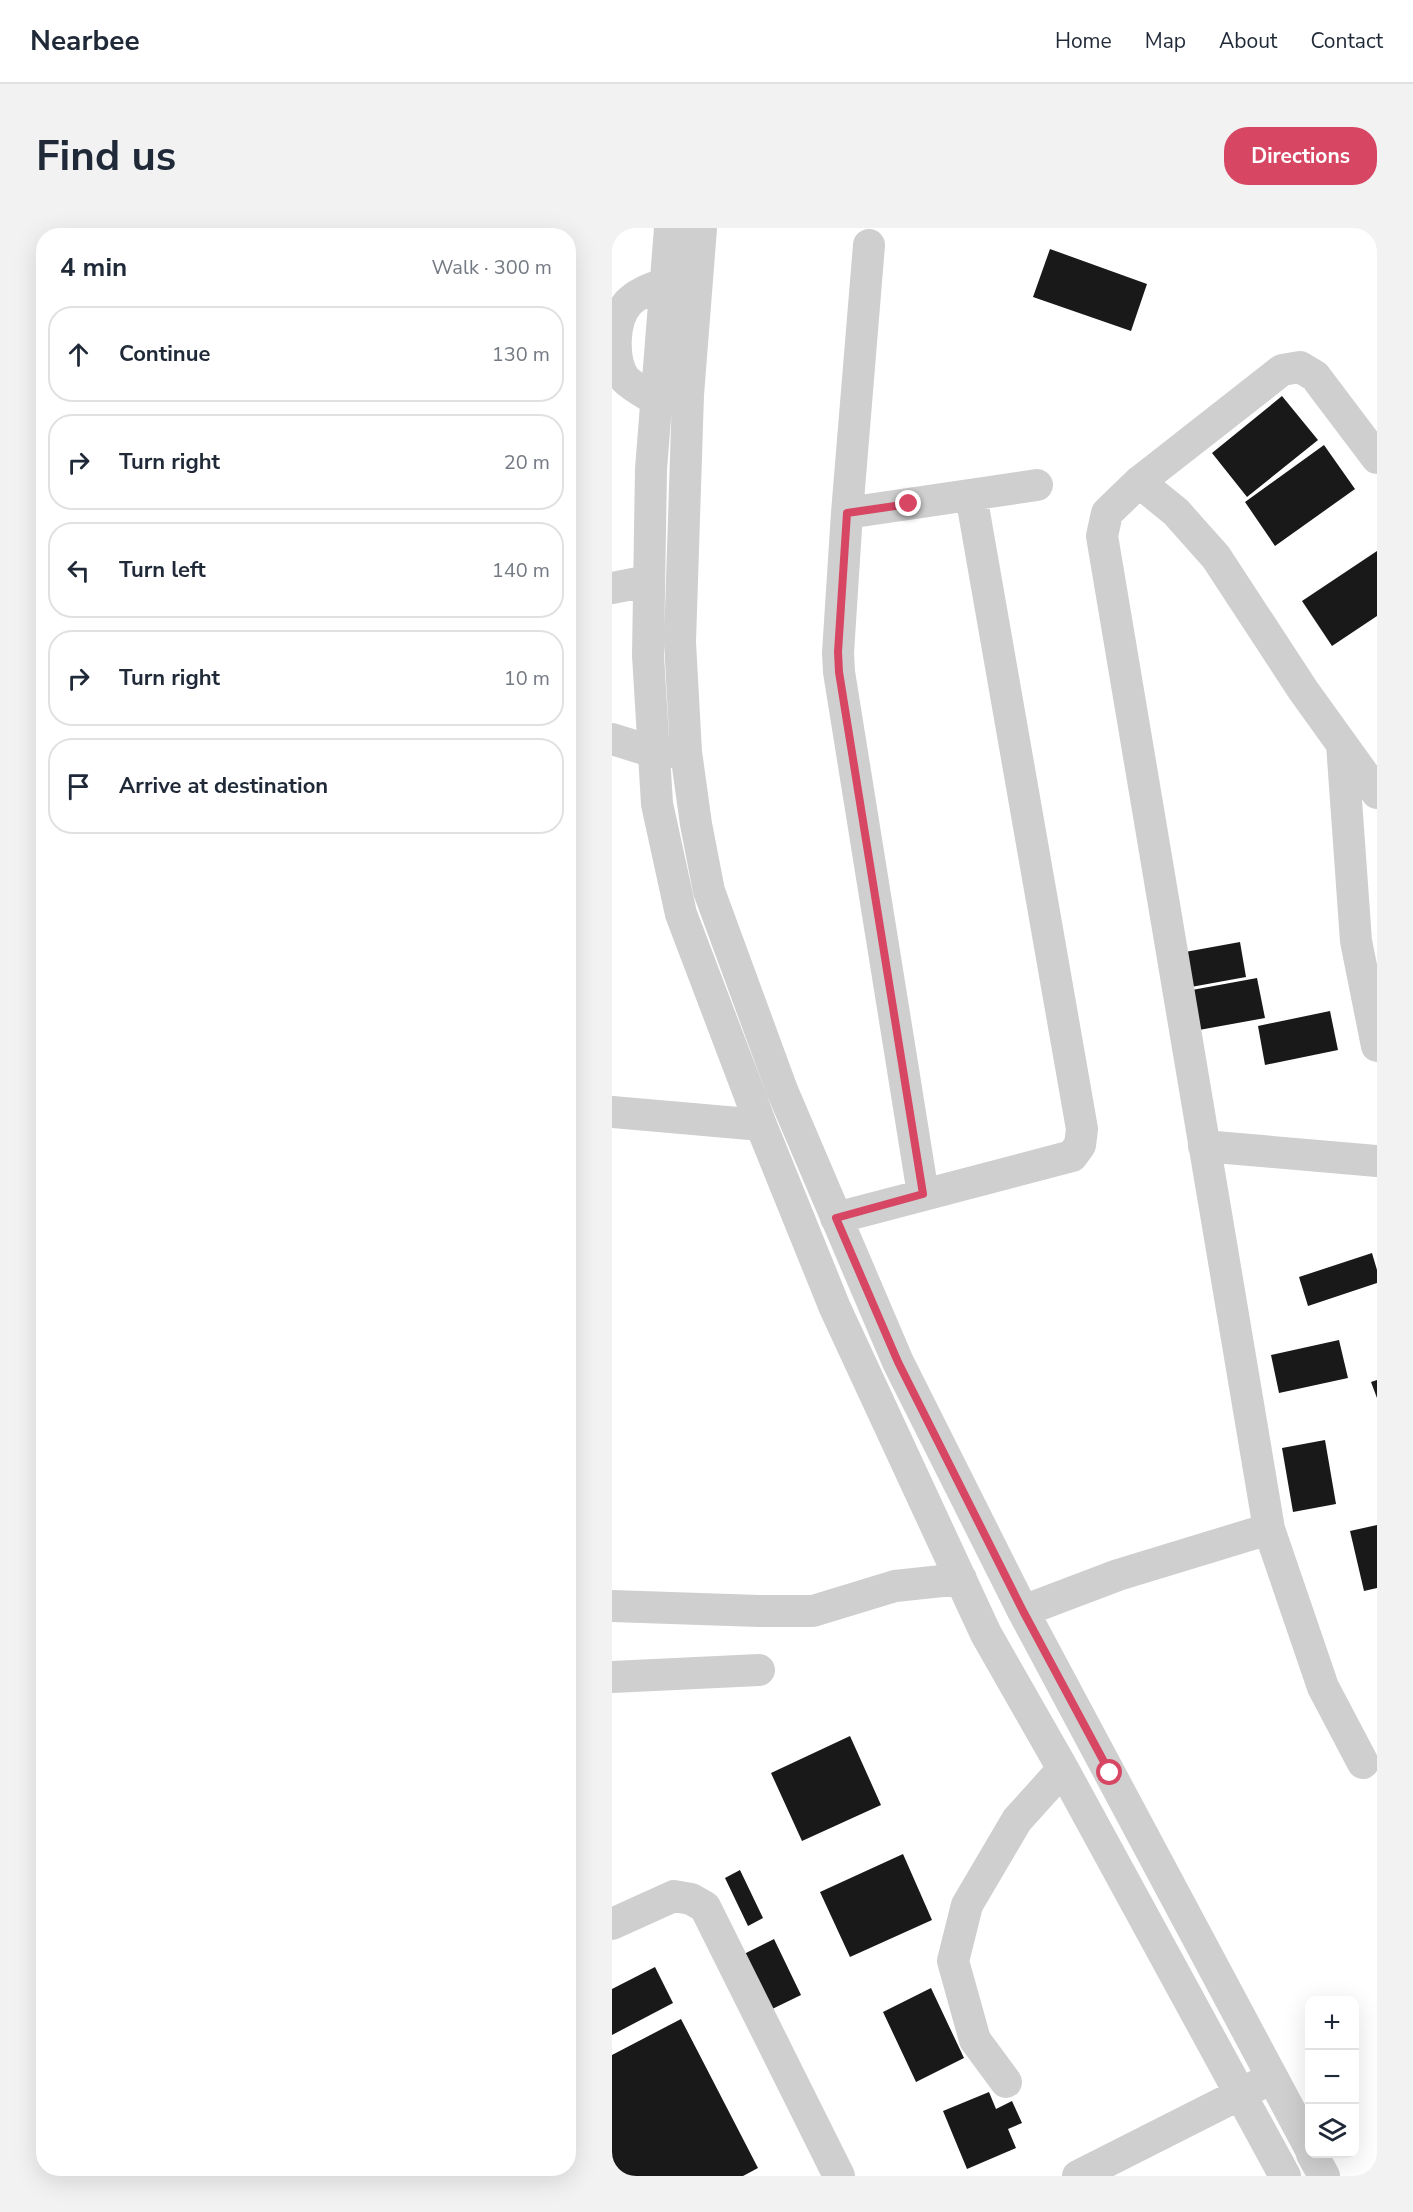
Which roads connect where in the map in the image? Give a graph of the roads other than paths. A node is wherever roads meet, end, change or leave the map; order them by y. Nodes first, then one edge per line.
1 (670, 228) edge
2 (701, 228) edge
3 (869, 245) dead end
4 (666, 283) junction
5 (656, 400) junction
6 (1377, 458) edge
7 (1139, 482) junction
8 (1037, 485) dead end
9 (971, 495) junction
10 (847, 513) junction
11 (648, 581) junction
12 (612, 588) edge
13 (612, 739) edge
14 (1342, 744) junction
15 (654, 752) junction
16 (686, 752) junction
17 (1377, 793) edge
18 (1377, 1046) edge
19 (612, 1112) edge
20 (761, 1125) junction
21 (1204, 1146) junction
22 (1377, 1161) edge
23 (923, 1194) junction
24 (836, 1218) junction
25 (1269, 1529) junction
26 (961, 1579) junction
27 (612, 1606) edge
28 (1023, 1611) junction
29 (759, 1670) dead end
30 (612, 1677) edge
31 (1363, 1763) dead end
32 (1063, 1769) junction
33 (612, 1924) edge
34 (1272, 2078) junction
35 (1006, 2082) dead end
36 (1240, 2095) junction
37 (1305, 2139) edge
38 (1314, 2158) edge
39 (839, 2176) edge
40 (1078, 2176) edge
41 (1285, 2176) edge
42 (1324, 2176) edge

1 - 4 street
2 - 16 street
3 - 10 street
4 - 5 street
4 - 5 street
5 - 11 street
6 - 7 street
7 - 14 street
7 - 21 street
8 - 9 street
9 - 10 street
9 - 23 street
10 - 23 street
11 - 12 street
11 - 15 street
13 - 15 street
14 - 17 street
14 - 18 street
15 - 16 street
15 - 20 street
16 - 24 street
19 - 20 street
20 - 26 street
21 - 22 street
21 - 25 street
23 - 24 street
24 - 28 street
25 - 28 street
25 - 31 street
26 - 27 street
26 - 32 street
28 - 34 street
29 - 30 street
32 - 35 street
32 - 36 street
33 - 39 street
34 - 36 street
34 - 37 street
36 - 40 street
36 - 41 street
38 - 42 street

